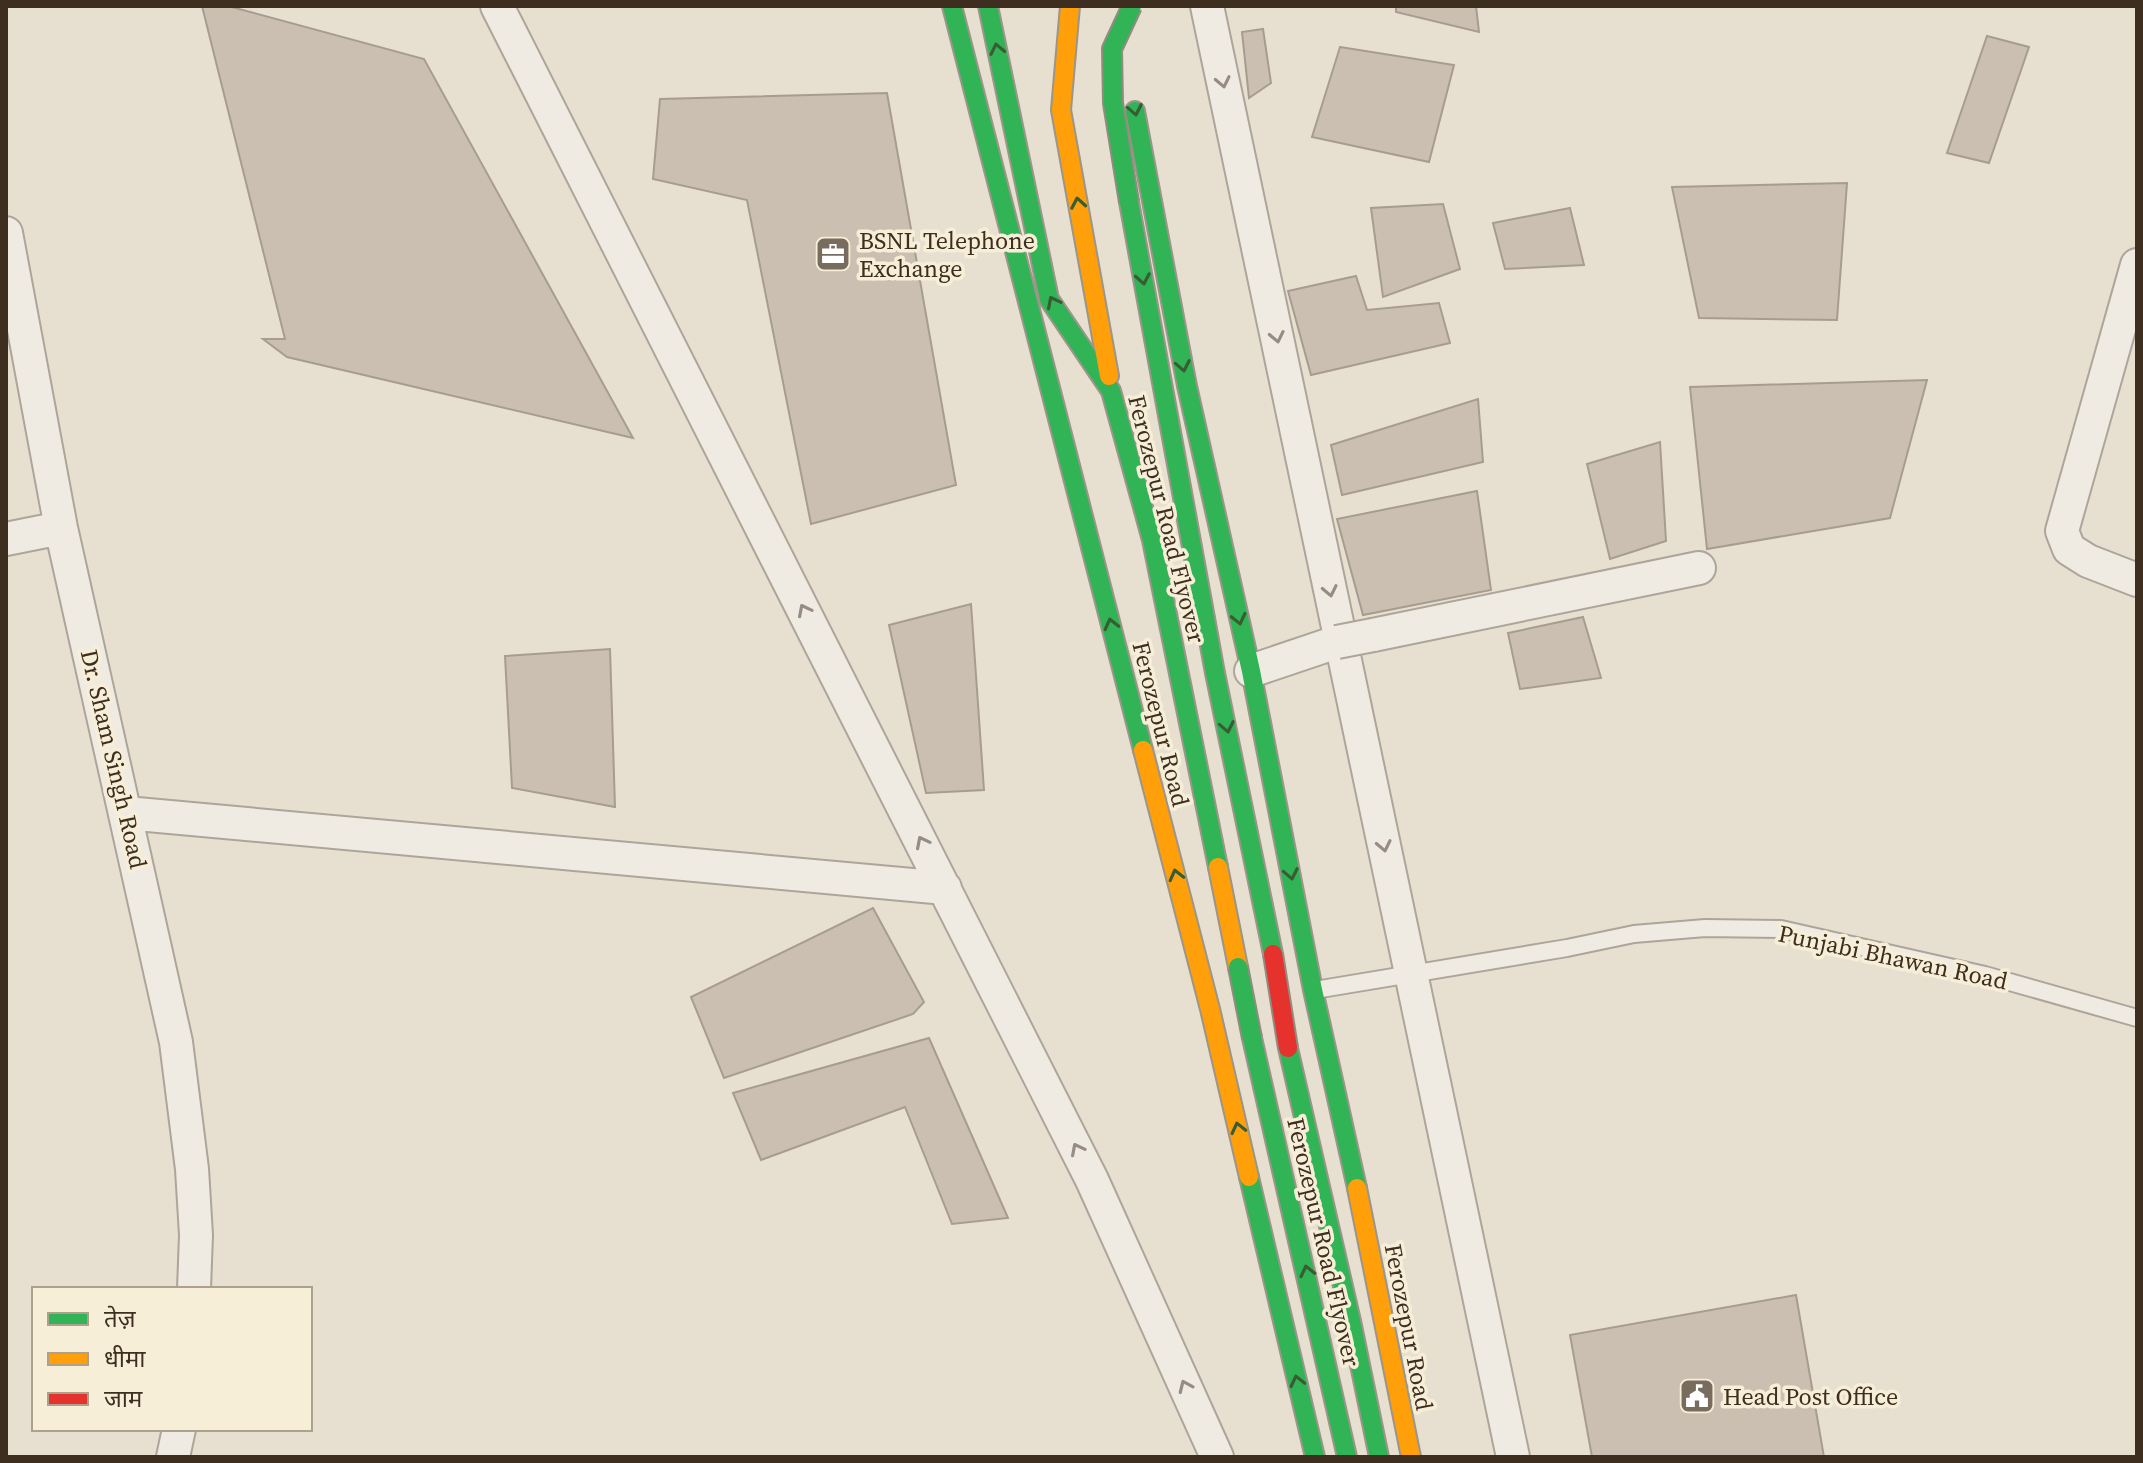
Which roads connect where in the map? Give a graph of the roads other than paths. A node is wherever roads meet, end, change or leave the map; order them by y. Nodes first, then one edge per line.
1 (497, 6) edge
2 (952, 6) edge
3 (988, 6) edge
4 (1070, 6) edge
5 (1115, 6) edge
6 (1132, 6) edge
7 (1207, 6) edge
8 (6, 233) edge
9 (2137, 265) edge
10 (1111, 391) junction
11 (61, 528) junction
12 (6, 539) edge
13 (1699, 568) dead end
14 (2137, 580) edge
15 (1251, 671) junction
16 (126, 813) junction
17 (945, 888) junction
18 (1411, 975) junction
19 (1313, 990) junction
20 (1210, 1009) junction
21 (2137, 1018) edge
22 (194, 1287) edge
23 (179, 1431) edge
24 (173, 1457) edge
25 (1217, 1457) edge
26 (1315, 1457) edge
27 (1347, 1457) edge
28 (1379, 1457) edge
29 (1411, 1457) edge
30 (1513, 1457) edge

17 -> 1 street
20 -> 2 main road, Ferozepur Road
10 -> 3 main road, Ferozepur Road Flyover
10 -> 4 main road
5 -> 15 main road, Ferozepur Road
6 -> 28 main road, Ferozepur Road Flyover, bridge
7 -> 18 street
8 - 11 street, Dr. Sham Singh Road
9 - 14 street
27 -> 10 main road, Ferozepur Road Flyover, bridge
11 - 12 street
11 - 16 street, Dr. Sham Singh Road
13 - 15 street, bridge
15 -> 19 main road, Ferozepur Road
16 - 17 street
16 - 22 street, Dr. Sham Singh Road
25 -> 17 street
18 - 19 lane, Punjabi Bhawan Road
18 - 21 lane, Punjabi Bhawan Road
18 - 30 street
19 - 20 main road
19 - 29 main road, Ferozepur Road
26 -> 20 main road, Ferozepur Road
23 - 24 street

